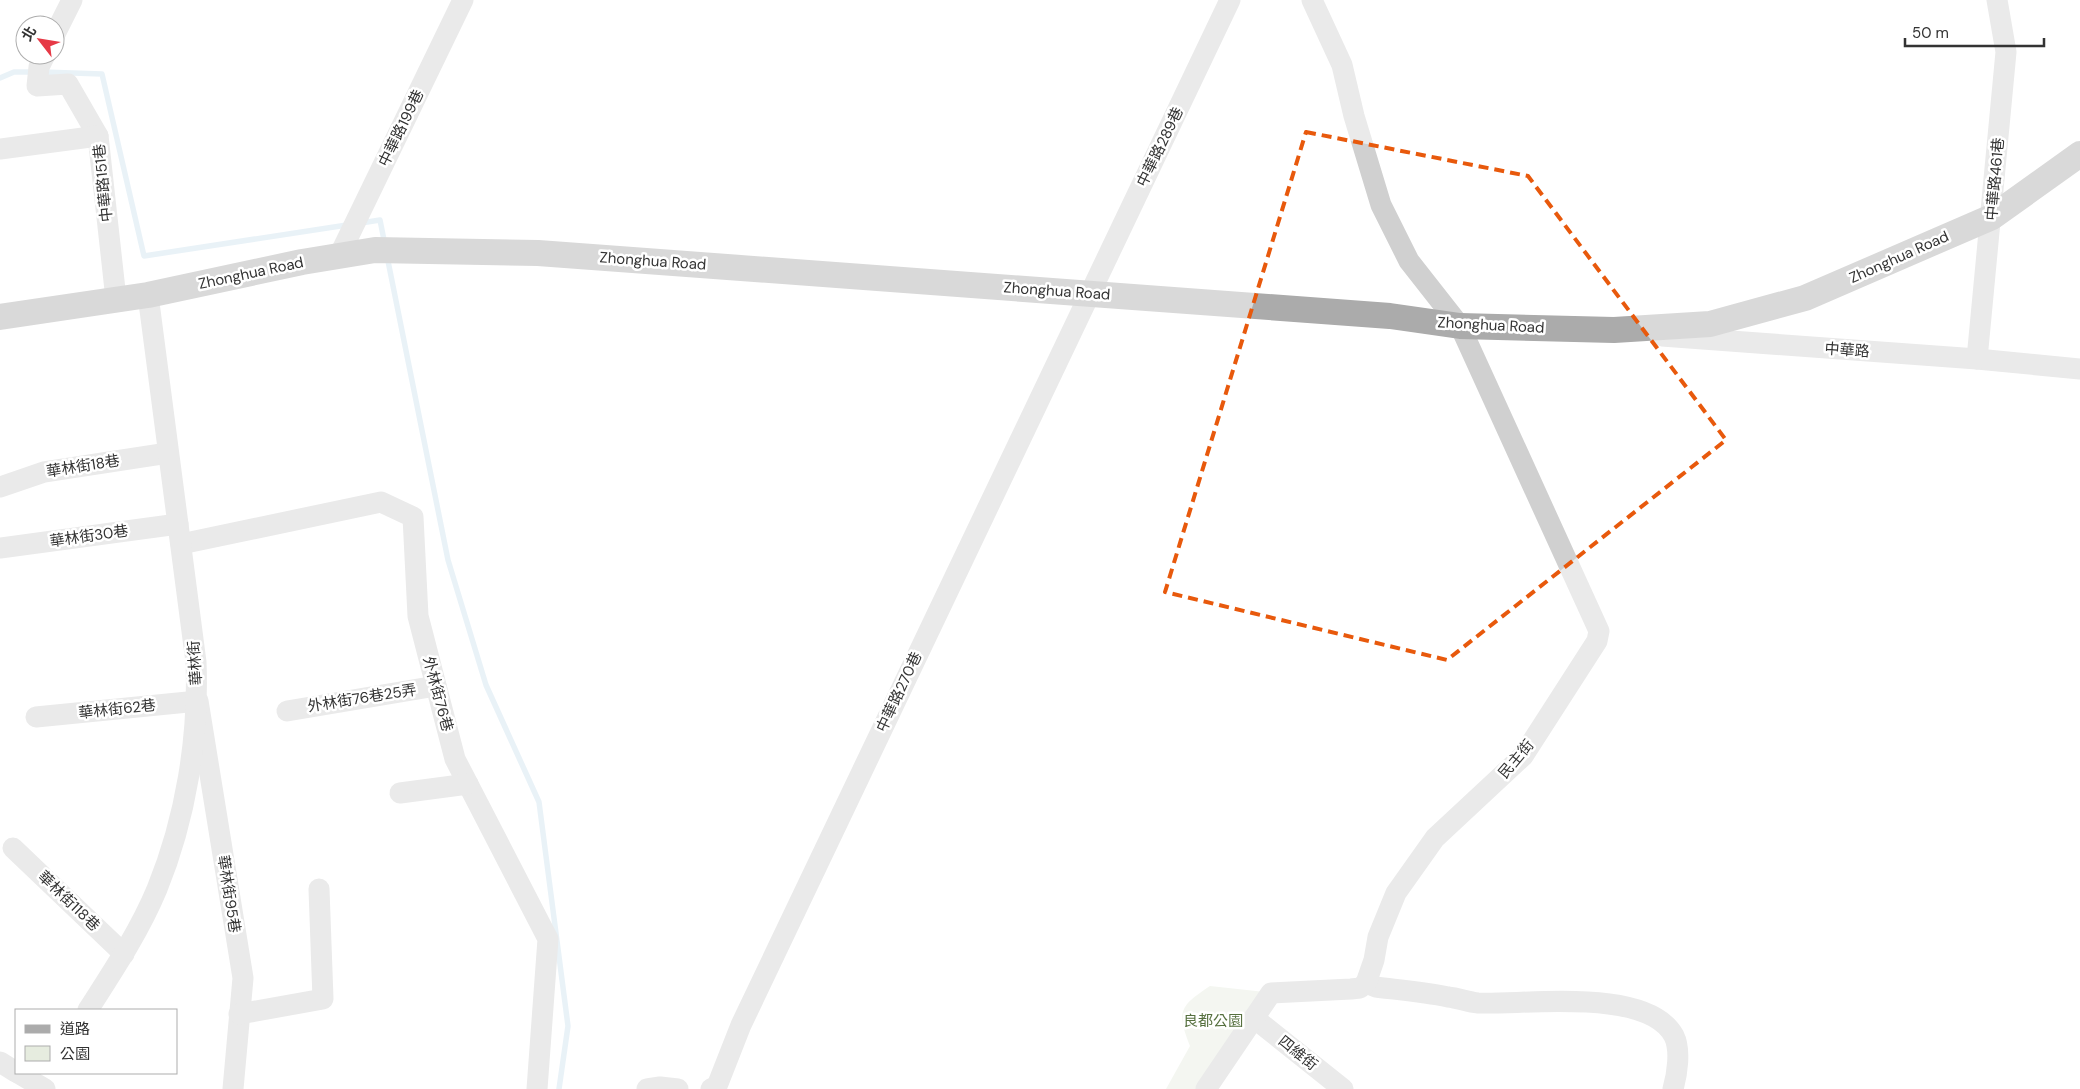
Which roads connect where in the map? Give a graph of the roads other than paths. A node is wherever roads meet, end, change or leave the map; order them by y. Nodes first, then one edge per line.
1 (72, 0) edge
2 (463, 0) edge
3 (1230, 0) edge
4 (1312, 0) edge
5 (1997, 0) edge
6 (64, 15) edge
7 (40, 65) edge
8 (98, 136) junction
9 (0, 149) edge
10 (2080, 154) edge
11 (1992, 217) junction
12 (339, 256) junction
13 (1089, 294) junction
14 (148, 295) junction
15 (116, 300) junction
16 (0, 318) edge
17 (1460, 326) junction
18 (1614, 330) junction
19 (1977, 359) junction
20 (2080, 369) edge
21 (168, 453) junction
22 (1, 481) edge
23 (180, 534) junction
24 (0, 548) edge
25 (436, 686) junction
26 (198, 700) junction
27 (287, 711) dead end
28 (36, 717) dead end
29 (468, 784) junction
30 (400, 793) dead end
31 (13, 848) dead end
32 (319, 889) dead end
33 (124, 954) junction
34 (1366, 983) junction
35 (89, 1009) edge
36 (239, 1014) junction
37 (1254, 1018) junction
38 (0, 1062) edge
39 (15, 1071) edge
40 (21, 1074) edge
41 (41, 1084) edge
42 (1673, 1088) edge
43 (232, 1089) edge
44 (537, 1089) edge
45 (647, 1089) edge
46 (678, 1089) edge
47 (711, 1089) edge
48 (1206, 1089) edge
49 (1343, 1089) edge

1 - 6 street
2 - 12 street, 中華路199巷
3 - 13 street, 中華路289巷
4 - 17 street
5 - 11 street, 中華路461巷
7 - 8 street
8 - 9 street, 中華路151巷
8 - 15 street, 中華路151巷
10 - 11 main road, Zhonghua Road
11 - 18 main road, Zhonghua Road
11 - 19 street, 中華路461巷
12 - 13 main road, Zhonghua Road
12 - 14 main road, Zhonghua Road
13 - 17 main road, Zhonghua Road
13 - 47 street, 中華路270巷
14 - 15 main road, Zhonghua Road
14 - 21 street, 華林街
15 - 16 main road, Zhonghua Road
17 - 18 main road, Zhonghua Road
17 - 34 street, 民主街
18 - 19 street, 中華路
19 - 20 street, 中華路
21 - 22 street, 華林街18巷
21 - 23 street, 華林街
23 - 24 street, 華林街30巷
23 - 25 street, 外林街76巷
23 - 26 street, 華林街
25 - 27 street, 外林街76巷25弄
25 - 29 street, 外林街76巷
26 - 28 street, 華林街62巷
26 - 33 street, 華林街
26 - 36 street, 華林街95巷
29 - 30 street
29 - 44 street, 外林街76巷
31 - 33 street, 華林街118巷
32 - 36 street
33 - 35 street, 華林街
34 - 37 street
34 - 42 street
36 - 43 street, 華林街95巷
37 - 48 street
37 - 49 street, 四維街
38 - 39 street
40 - 41 street
45 - 46 street

